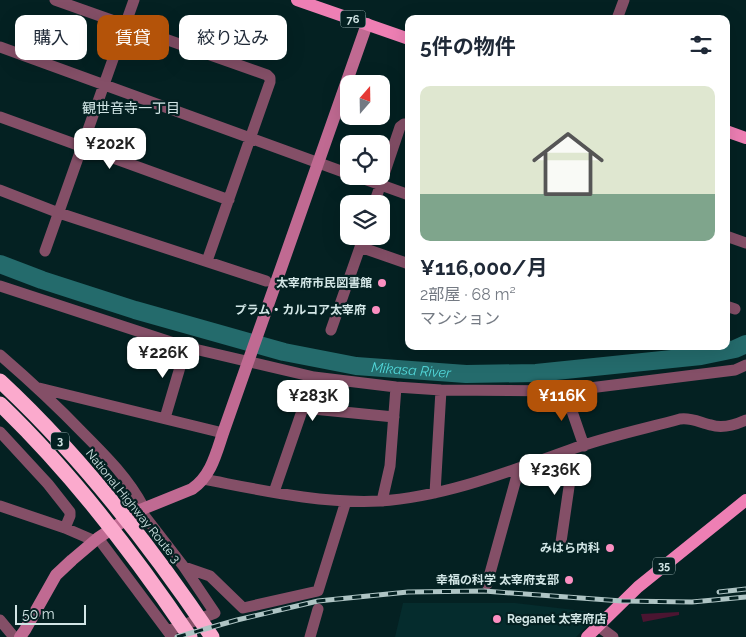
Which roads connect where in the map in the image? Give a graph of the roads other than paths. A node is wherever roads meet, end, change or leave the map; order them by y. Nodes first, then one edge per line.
1 (55, 0) edge
2 (134, 0) edge
3 (297, 0) edge
4 (624, 0) edge
5 (129, 15) edge
6 (618, 15) edge
7 (97, 16) edge
8 (367, 24) junction
9 (405, 38) edge
10 (169, 41) edge
11 (0, 47) edge
12 (113, 60) edge
13 (104, 85) junction
14 (0, 117) edge
15 (405, 124) edge
16 (730, 132) edge
17 (746, 138) edge
18 (251, 139) junction
19 (82, 146) junction
20 (390, 156) edge
21 (318, 163) junction
22 (340, 171) edge
23 (380, 185) joint
24 (0, 190) edge
25 (405, 194) edge
26 (377, 195) edge
27 (228, 200) junction
28 (59, 213) junction
29 (730, 238) edge
30 (746, 244) edge
31 (361, 245) edge
32 (368, 245) edge
33 (45, 251) dead end
34 (207, 261) junction
35 (405, 262) edge
36 (266, 281) dead end
37 (0, 286) edge
38 (331, 330) dead end
39 (186, 347) junction
40 (0, 355) edge
41 (248, 361) junction
42 (746, 366) edge
43 (0, 381) edge
44 (396, 387) junction
45 (39, 388) junction
46 (441, 390) junction
47 (565, 390) junction
48 (0, 404) edge
49 (394, 417) junction
50 (165, 418) junction
51 (746, 420) edge
52 (0, 432) edge
53 (224, 433) junction
54 (584, 446) junction
55 (567, 451) junction
56 (519, 468) junction
57 (203, 480) junction
58 (274, 492) junction
59 (435, 493) junction
60 (746, 500) edge
61 (346, 501) junction
62 (382, 501) junction
63 (0, 506) edge
64 (142, 509) junction
65 (65, 528) junction
66 (97, 539) junction
67 (561, 542) dead end
68 (184, 567) junction
69 (487, 584) dead end
70 (318, 610) dead end
71 (0, 620) edge
72 (598, 626) junction
73 (170, 634) edge
74 (23, 635) edge
75 (14, 637) edge
76 (190, 637) edge
77 (212, 637) edge
78 (310, 637) edge
79 (587, 637) edge
80 (613, 637) edge

1 - 7 street
2 - 5 street
3 - 8 main road, 76
4 - 6 street
8 - 9 main road, 76
8 - 21 street
10 - 18 street
11 - 13 street
12 - 13 street
13 - 18 street
13 - 19 street
14 - 19 street
15 - 20 street
16 - 17 main road
18 - 21 street
18 - 27 street
19 - 27 street
19 - 28 street
21 - 22 street
21 - 41 street
23 - 25 street
23 - 26 street
24 - 28 street
27 - 34 street
28 - 33 street
28 - 34 street
29 - 30 street
31 - 38 street
32 - 35 street
34 - 36 street
37 - 39 street
39 - 41 street
39 - 50 street
40 - 45 street
41 - 44 street
41 - 53 street
42 - 47 street
43 - 77 highway, National Highway Route 3 / 3
44 - 46 street
44 - 49 street
45 - 50 street
45 - 64 street
46 - 47 street
46 - 59 street
47 - 54 street
48 - 76 highway, 3
49 - 58 street
49 - 62 street
50 - 53 street
51 - 54 street
52 - 65 street
53 - 57 street
54 - 55 street
55 - 56 street
55 - 67 street
56 - 59 street
56 - 69 street
57 - 58 street
57 - 64 street
58 - 61 street
59 - 62 street
60 - 72 main road, 35
61 - 62 street
61 - 68 street
63 - 65 street
64 - 66 street
64 - 68 street
65 - 66 street
66 - 73 street
66 - 74 street
68 - 73 street
70 - 78 street
71 - 75 street
72 - 79 main road, 35
72 - 80 street

